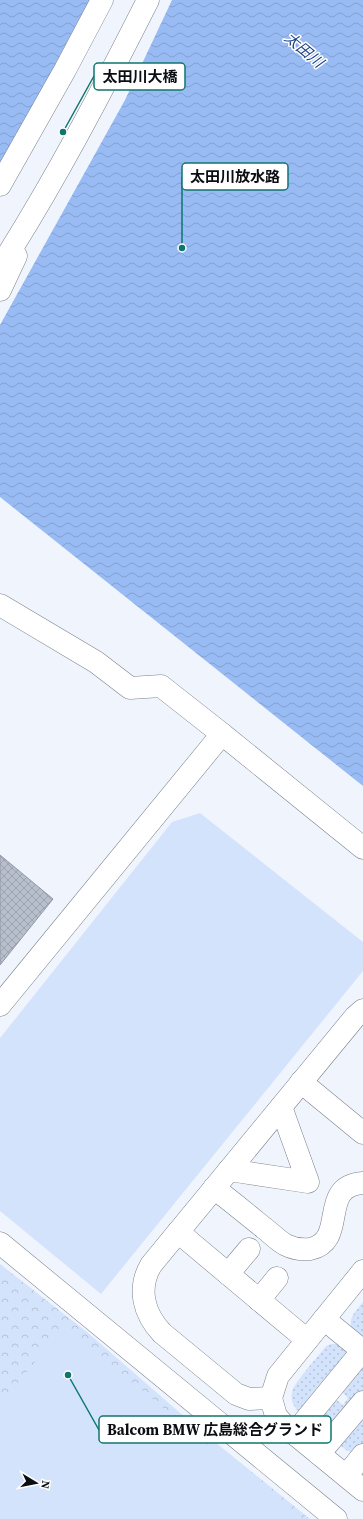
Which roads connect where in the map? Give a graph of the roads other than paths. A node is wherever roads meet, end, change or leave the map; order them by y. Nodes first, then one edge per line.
1 (102, 0) edge
2 (148, 0) edge
3 (0, 186) edge
4 (42, 200) junction
5 (0, 268) edge
6 (0, 290) edge
7 (0, 605) edge
8 (222, 734) junction
9 (363, 848) edge
10 (0, 1005) edge
11 (363, 1010) edge
12 (301, 1082) junction
13 (281, 1107) junction
14 (363, 1133) edge
15 (229, 1170) junction
16 (363, 1183) edge
17 (214, 1188) junction
18 (178, 1232) junction
19 (0, 1243) edge
20 (249, 1249) dead end
21 (363, 1271) edge
22 (228, 1274) junction
23 (277, 1278) dead end
24 (259, 1300) junction
25 (324, 1319) junction
26 (307, 1340) junction
27 (363, 1350) edge
28 (271, 1398) junction
29 (363, 1402) edge
30 (294, 1434) junction
31 (319, 1454) junction
32 (363, 1455) edge
33 (346, 1476) junction
34 (363, 1490) edge
35 (336, 1519) edge

1 - 3 main road
2 - 4 main road
4 - 5 main road
4 - 6 main road
7 - 8 main road
8 - 9 main road
8 - 10 main road
11 - 12 main road
12 - 13 main road
12 - 14 main road
13 - 15 main road
13 - 15 main road
15 - 17 main road
16 - 17 main road
17 - 18 main road
18 - 22 main road
18 - 28 main road
19 - 35 main road
20 - 22 main road
21 - 25 main road
22 - 24 main road
23 - 24 main road
24 - 26 main road
25 - 26 main road
25 - 27 main road
26 - 28 main road
27 - 30 main road
28 - 30 main road
29 - 31 main road
30 - 31 main road
31 - 33 main road
32 - 33 main road
33 - 34 main road

